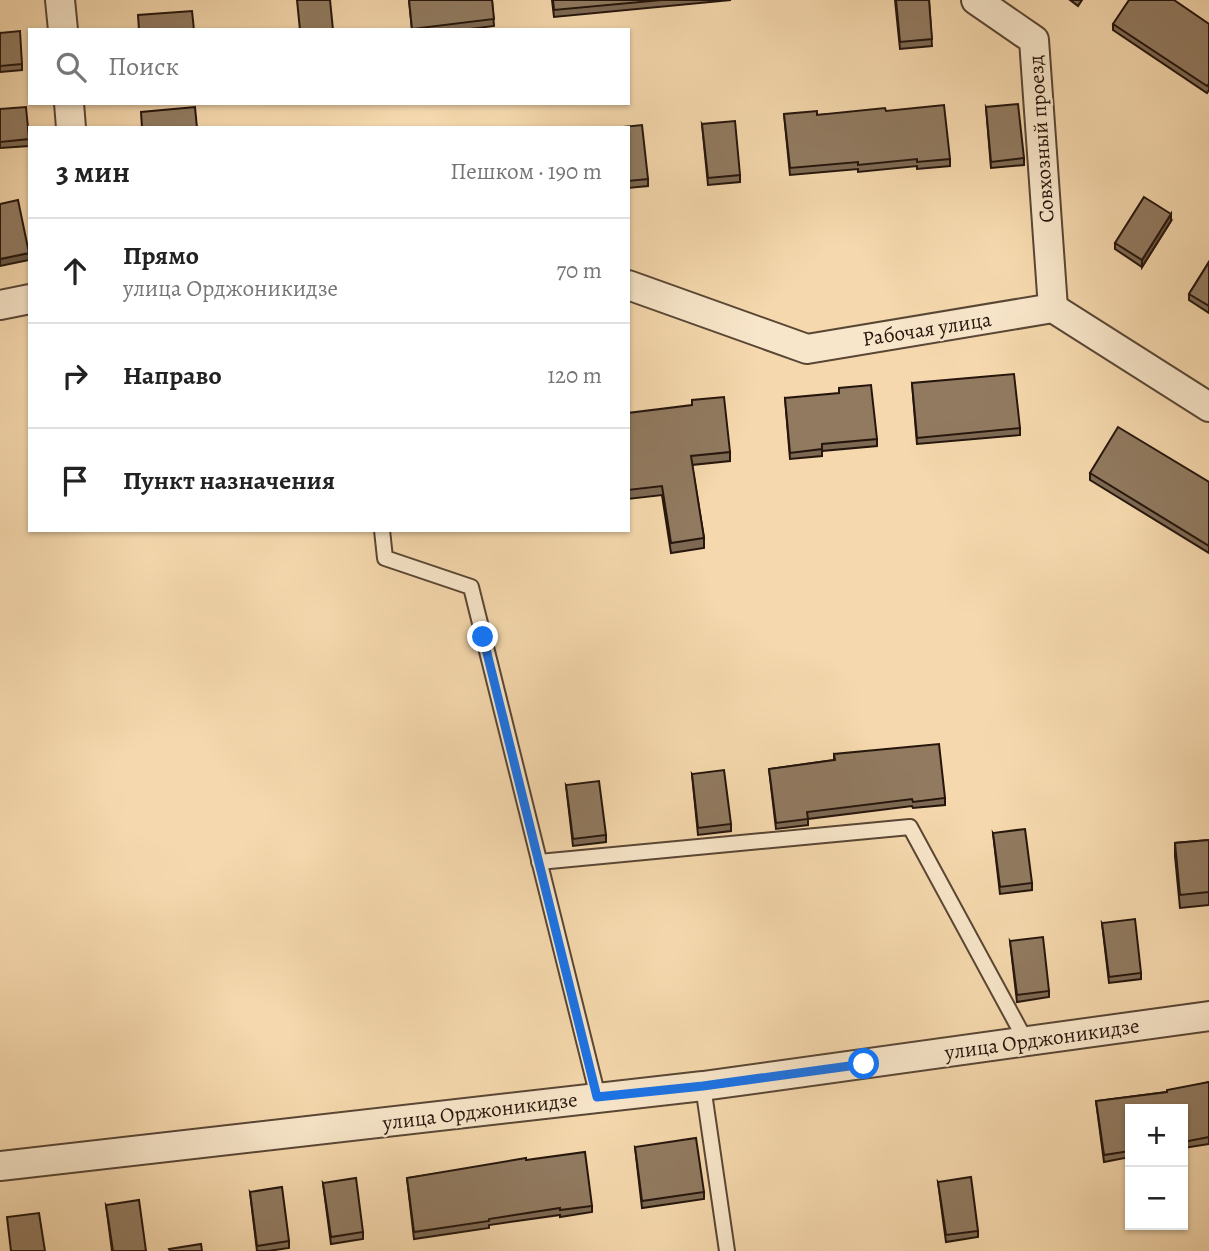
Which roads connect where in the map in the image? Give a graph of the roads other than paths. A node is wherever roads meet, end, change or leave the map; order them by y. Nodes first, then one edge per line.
1 (976, 0) edge
2 (69, 105) edge
3 (71, 126) edge
4 (630, 286) edge
5 (28, 299) edge
6 (0, 305) edge
7 (1052, 308) junction
8 (1209, 407) edge
9 (382, 532) edge
10 (539, 862) junction
11 (1209, 1016) edge
12 (1026, 1041) junction
13 (703, 1086) junction
14 (597, 1097) junction
15 (0, 1167) edge
16 (727, 1251) edge

1 - 7 street, Совхозный проезд
2 - 3 street
4 - 7 street, Рабочая улица
5 - 6 street
7 - 8 street
9 - 10 lane
10 - 12 lane
10 - 14 lane
11 - 12 street, улица Орджоникидзе
12 - 13 street, улица Орджоникидзе
13 - 14 street, улица Орджоникидзе
13 - 16 lane
14 - 15 street, улица Орджоникидзе

